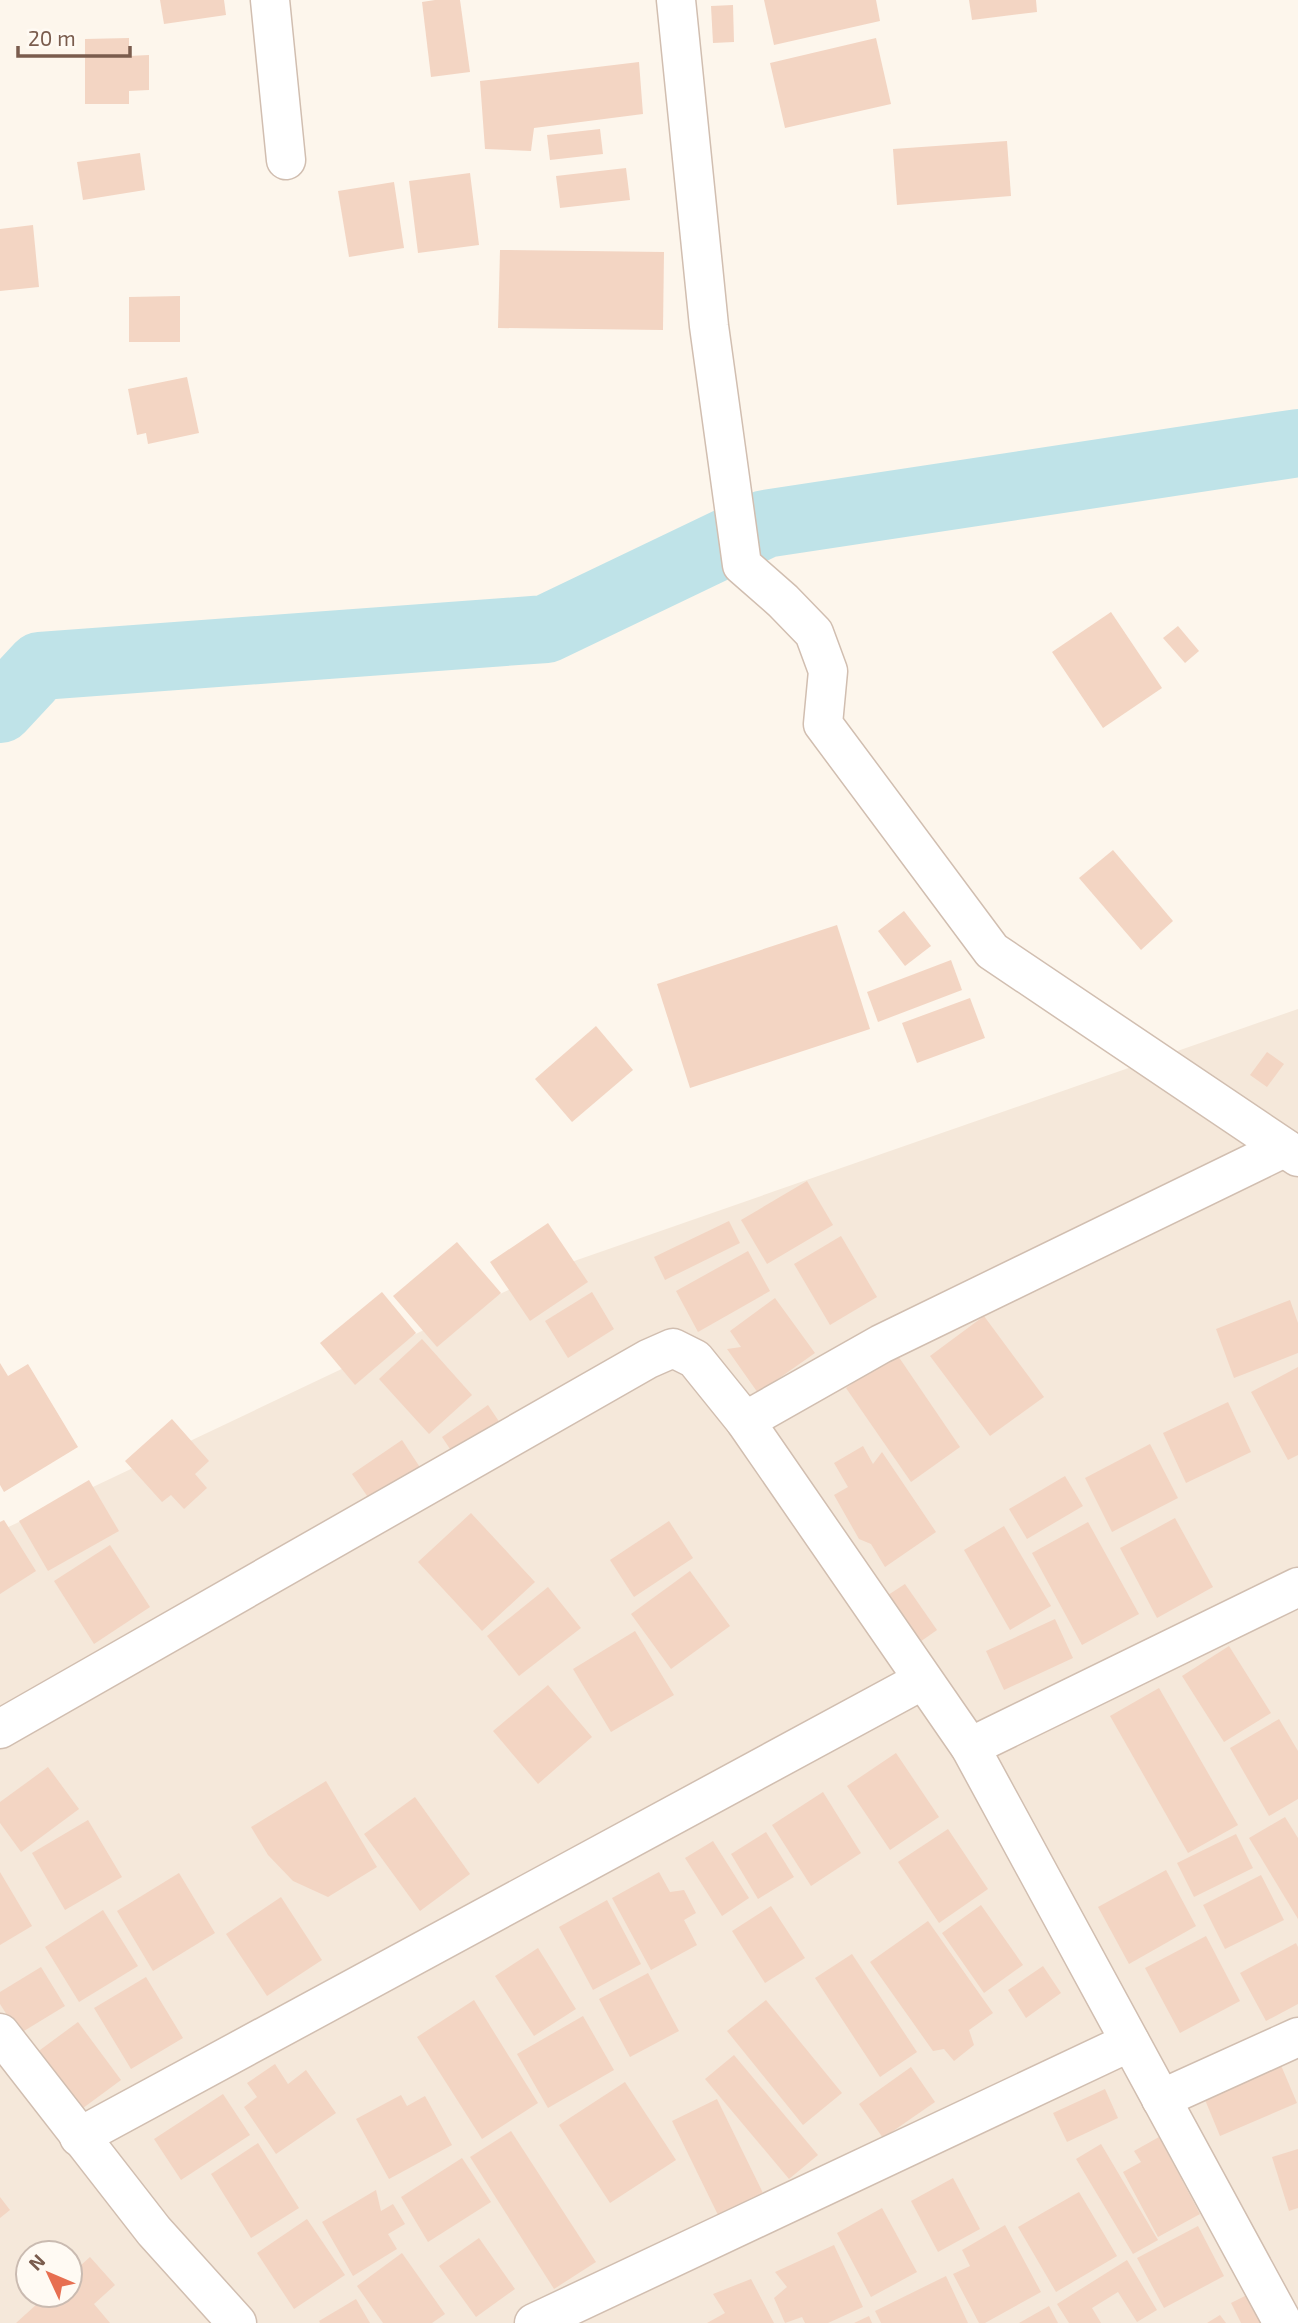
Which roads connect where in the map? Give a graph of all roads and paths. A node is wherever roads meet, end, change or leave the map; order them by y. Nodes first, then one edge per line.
1 (270, 0) edge
2 (676, 0) edge
3 (286, 160) dead end
4 (1291, 1152) edge
5 (745, 1420) junction
6 (1298, 1587) edge
7 (923, 1680) junction
8 (0, 1729) edge
9 (970, 1747) junction
10 (0, 2033) edge
11 (1298, 2037) edge
12 (1130, 2042) junction
13 (1161, 2099) junction
14 (79, 2137) junction
15 (237, 2323) edge
16 (534, 2323) edge
17 (1283, 2323) edge

1 - 3 street
2 - 4 street
4 - 5 street
5 - 7 street
5 - 8 street
6 - 9 street
7 - 9 street
7 - 14 street
9 - 12 street
10 - 14 street
11 - 13 street
12 - 13 street
12 - 16 street
13 - 17 street
14 - 15 street

